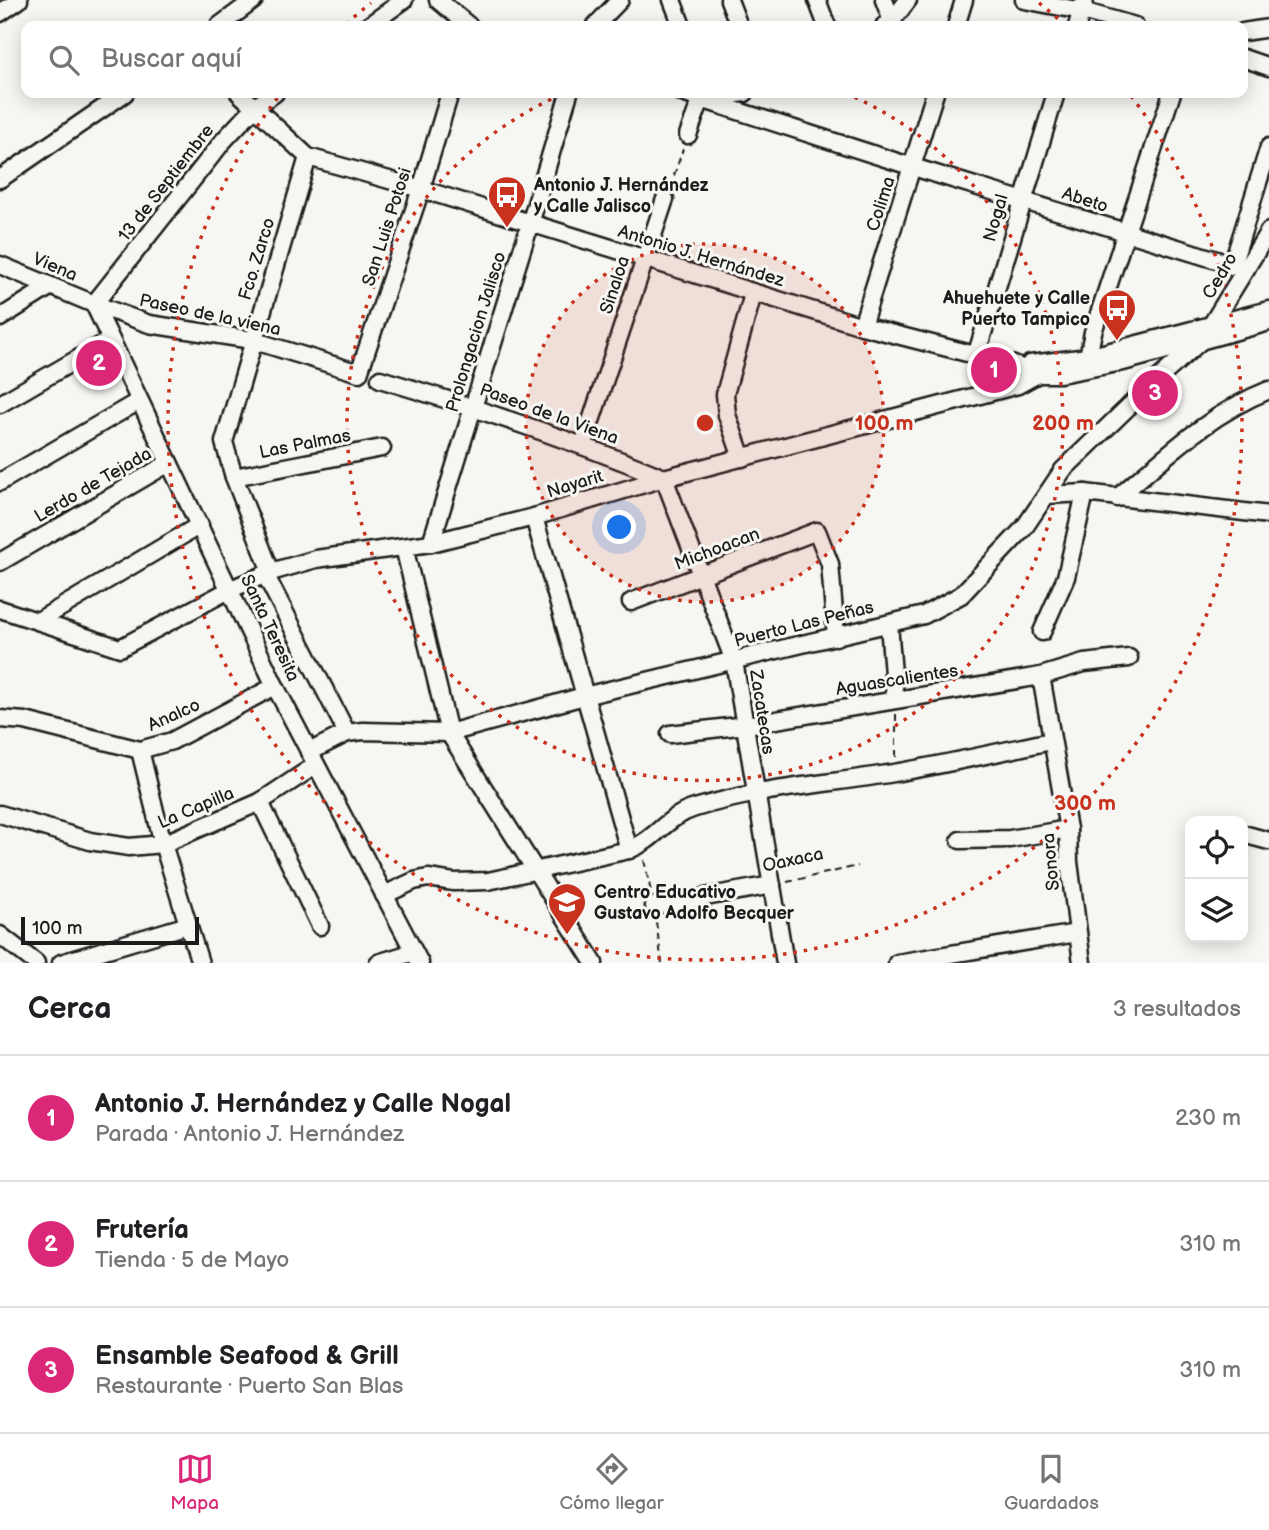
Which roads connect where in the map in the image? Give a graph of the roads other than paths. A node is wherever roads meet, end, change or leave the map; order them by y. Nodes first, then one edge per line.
1 (19, 0) edge
2 (254, 0) edge
3 (404, 0) edge
4 (438, 0) edge
5 (620, 0) edge
6 (673, 0) edge
7 (729, 0) edge
8 (817, 0) edge
9 (884, 0) edge
10 (908, 0) edge
11 (964, 0) edge
12 (1024, 0) edge
13 (1081, 12) edge
14 (0, 13) edge
15 (226, 21) edge
16 (375, 21) edge
17 (463, 21) edge
18 (600, 21) edge
19 (680, 21) edge
20 (737, 21) edge
21 (825, 21) edge
22 (888, 21) edge
23 (890, 21) edge
24 (958, 21) edge
25 (1116, 21) edge
26 (1269, 28) edge
27 (1248, 31) edge
28 (1248, 60) edge
29 (1269, 67) edge
30 (118, 98) edge
31 (244, 98) edge
32 (268, 98) edge
33 (448, 98) edge
34 (568, 98) edge
35 (706, 98) edge
36 (713, 98) edge
37 (934, 98) edge
38 (1054, 98) edge
39 (1170, 98) edge
40 (254, 108) junction
41 (688, 135) road end
42 (1269, 147) edge
43 (308, 157) junction
44 (913, 167) junction
45 (0, 179) edge
46 (421, 189) junction
47 (666, 200) road end
48 (1022, 200) junction
49 (530, 224) junction
50 (1269, 231) edge
51 (1127, 234) junction
52 (645, 258) junction
53 (0, 265) edge
54 (1239, 267) junction
55 (51, 286) junction
56 (754, 293) junction
57 (94, 304) junction
58 (1269, 310) edge
59 (0, 317) edge
60 (1269, 322) edge
61 (1212, 325) junction
62 (862, 326) junction
63 (110, 340) junction
64 (1202, 340) junction
65 (252, 341) junction
66 (976, 356) junction
67 (1088, 357) junction
68 (1039, 368) junction
69 (359, 373) joint
70 (380, 379) dead end
71 (1269, 390) edge
72 (139, 401) junction
73 (0, 404) edge
74 (472, 407) junction
75 (583, 445) junction
76 (382, 449) dead end
77 (742, 458) junction
78 (169, 463) junction
79 (234, 477) junction
80 (664, 478) junction
81 (0, 482) edge
82 (1085, 494) junction
83 (1047, 495) junction
84 (1117, 498) junction
85 (1269, 515) edge
86 (534, 517) junction
87 (200, 525) junction
88 (431, 542) junction
89 (404, 547) junction
90 (0, 562) edge
91 (268, 573) junction
92 (702, 576) junction
93 (231, 589) junction
94 (631, 602) dead end
95 (0, 609) edge
96 (38, 621) junction
97 (888, 624) junction
98 (1042, 632) dead end
99 (836, 637) junction
100 (1129, 658) dead end
101 (734, 662) junction
102 (1041, 676) junction
103 (275, 686) junction
104 (584, 696) junction
105 (895, 699) junction
106 (0, 719) edge
107 (746, 725) junction
108 (347, 733) junction
109 (449, 733) junction
110 (670, 734) dead end
111 (1051, 741) junction
112 (139, 750) junction
113 (313, 759) junction
114 (755, 794) junction
115 (260, 802) junction
116 (0, 814) edge
117 (1068, 829) junction
118 (1248, 835) edge
119 (960, 839) dead end
120 (1269, 841) edge
121 (163, 844) junction
122 (629, 850) junction
123 (535, 870) junction
124 (772, 885) junction
125 (384, 895) junction
126 (654, 906) dead end
127 (188, 925) junction
128 (320, 926) dead end
129 (1077, 933) junction
130 (0, 936) edge
131 (417, 958) edge
132 (36, 963) edge
133 (61, 963) edge
134 (200, 963) edge
135 (378, 963) edge
136 (594, 963) edge
137 (785, 963) edge
138 (897, 963) edge
139 (1082, 963) edge

1 - 14 street
2 - 15 street
3 - 16 street
4 - 17 street
5 - 18 street
6 - 19 street
7 - 20 street
8 - 21 street
9 - 22 street
10 - 23 street
11 - 24 street
12 - 13 street
13 - 25 street
26 - 27 street
28 - 29 street
30 - 45 street
31 - 40 street, Antonio J. Hernández
32 - 40 street, 13 de Septiembre
33 - 46 street, San Luis Potosi
34 - 49 street, Prolongacion Jalisco
35 - 41 street
36 - 44 street, Abeto
37 - 44 street, Colima
38 - 48 street, Nogal
39 - 51 street
40 - 43 street, Antonio J. Hernández
40 - 57 street, 13 de Septiembre
42 - 54 street
43 - 46 street, Antonio J. Hernández
43 - 65 street, Fco. Zarco
44 - 48 street, Abeto
44 - 62 street, Colima
46 - 49 street, Antonio J. Hernández
46 - 69 street, San Luis Potosi
47 - 52 street, Sinaloa
48 - 51 street, Abeto
48 - 66 street, Nogal
49 - 52 street, Antonio J. Hernández
49 - 74 street, Prolongacion Jalisco
50 - 54 street, Cedro
51 - 54 street, Abeto
51 - 67 street
52 - 56 street, Antonio J. Hernández
52 - 75 street, Sinaloa
53 - 55 street, Viena
54 - 61 street, Cedro
55 - 57 street, Viena
55 - 59 street
56 - 62 street, Antonio J. Hernández
56 - 77 street
57 - 63 street, Santa Teresita
57 - 65 street, Paseo de la viena
58 - 61 street
60 - 64 street
61 - 64 street, Cedro
61 - 67 street
62 - 66 street, Antonio J. Hernández
63 - 72 street, Santa Teresita
63 - 73 street
64 - 68 street
64 - 83 street, Puerto Las Peñas
65 - 69 street, Paseo de la viena
65 - 79 street, Fco. Zarco
66 - 68 street, Antonio J. Hernández
67 - 68 street
68 - 77 street, Nayarit
70 - 74 street, Paseo de la Viena
71 - 84 street
72 - 78 street, Santa Teresita
72 - 81 street
74 - 75 street, Paseo de la Viena
74 - 88 street, Prolongacion Jalisco
75 - 80 street, Paseo de la Viena
76 - 79 street, Las Palmas
77 - 80 street, Nayarit
78 - 87 street, Santa Teresita
78 - 90 street, Lerdo de Tejada
79 - 91 street, Fco. Zarco
80 - 86 street, Nayarit
80 - 92 street, Zacatecas
82 - 83 street
82 - 84 street
82 - 98 street
83 - 97 street, Puerto Las Peñas
84 - 85 street
86 - 88 street, Nayarit
86 - 104 street
87 - 93 street, Santa Teresita
87 - 96 street
88 - 89 street, Nayarit
89 - 91 street, Nayarit
89 - 109 street
91 - 93 street, Nayarit
91 - 108 street, Fco. Zarco
92 - 94 street, Michoacan
92 - 99 street, Michoacan
92 - 101 street, Zacatecas
93 - 96 street, Nayarit
93 - 103 street, Santa Teresita
95 - 96 street
97 - 99 street, Puerto Las Peñas
97 - 105 street
99 - 101 street, Puerto Las Peñas
100 - 102 street, Aguascalientes
101 - 104 street, Puerto Las Peñas
101 - 107 street, Zacatecas
102 - 105 street, Aguascalientes
102 - 111 street, Sonora
103 - 112 street, Analco
103 - 113 street, Santa Teresita
104 - 109 street, Puerto Las Peñas
104 - 122 street
105 - 107 street, Aguascalientes
106 - 112 street, Analco
107 - 110 street, Aguascalientes
107 - 114 street, Zacatecas
108 - 109 street, Puerto Las Peñas
108 - 113 street, Puerto Las Peñas
109 - 123 street
111 - 114 street
111 - 117 street, Sonora
112 - 121 street
113 - 115 street, La Capilla
113 - 125 street, Santa Teresita
114 - 122 street
114 - 124 street, Zacatecas
115 - 121 street, La Capilla
115 - 128 street
116 - 121 street, La Capilla
117 - 119 street
117 - 129 street, Sonora
118 - 120 street
121 - 127 street
122 - 123 street
123 - 125 street
123 - 136 street
124 - 126 street, Oaxaca
124 - 137 street, Zacatecas
125 - 131 street, Santa Teresita
127 - 133 street
127 - 134 street
129 - 138 street
129 - 139 street, Sonora
130 - 132 street
131 - 135 street

